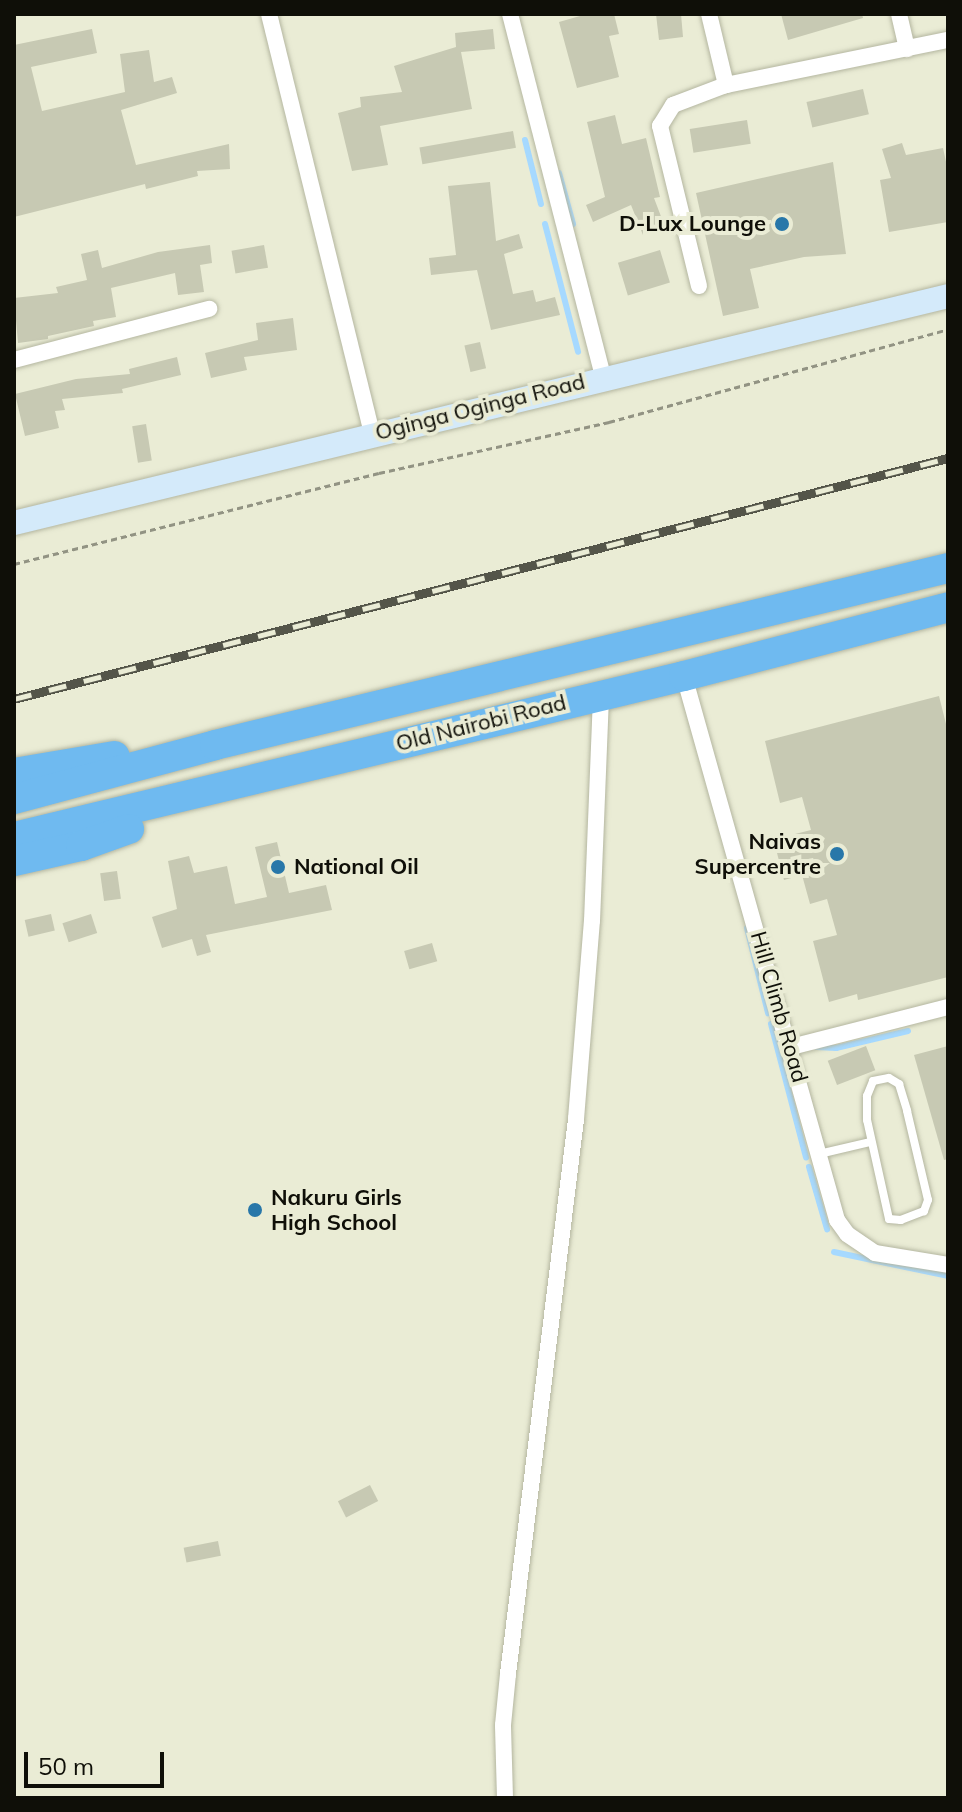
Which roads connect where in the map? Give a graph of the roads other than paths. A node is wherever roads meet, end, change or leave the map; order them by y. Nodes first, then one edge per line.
1 (269, 14) edge
2 (510, 14) edge
3 (709, 14) edge
4 (899, 14) edge
5 (948, 40) edge
6 (907, 49) junction
7 (726, 85) junction
8 (699, 286) dead end
9 (948, 296) edge
10 (209, 309) dead end
11 (14, 360) edge
12 (603, 377) junction
13 (372, 433) junction
14 (14, 523) edge
15 (948, 568) edge
16 (948, 607) edge
17 (684, 676) junction
18 (601, 694) junction
19 (215, 745) junction
20 (14, 773) edge
21 (225, 786) junction
22 (14, 799) edge
23 (14, 837) edge
24 (14, 861) edge
25 (948, 1007) edge
26 (791, 1047) junction
27 (870, 1142) junction
28 (819, 1154) junction
29 (948, 1265) edge
30 (505, 1798) edge

1 - 13 street
2 - 12 street
3 - 7 street
4 - 6 street
5 - 6 street
6 - 7 street
7 - 8 street
9 - 12 street, Oginga Oginga Road
10 - 11 street
12 - 13 street, Oginga Oginga Road
13 - 14 street, Oginga Oginga Road
15 - 19 highway, Old Nairobi Road
16 - 17 highway, Old Nairobi Road
17 - 18 highway, Old Nairobi Road
17 - 26 street, Hill Climb Road
18 - 21 highway, Old Nairobi Road
18 - 30 street
19 - 20 highway
19 - 22 highway, Old Nairobi Road
21 - 23 highway, Old Nairobi Road
21 - 24 highway
25 - 26 street
26 - 28 street, Hill Climb Road
27 - 27 lane
27 - 28 lane
28 - 29 street, Hill Climb Road

